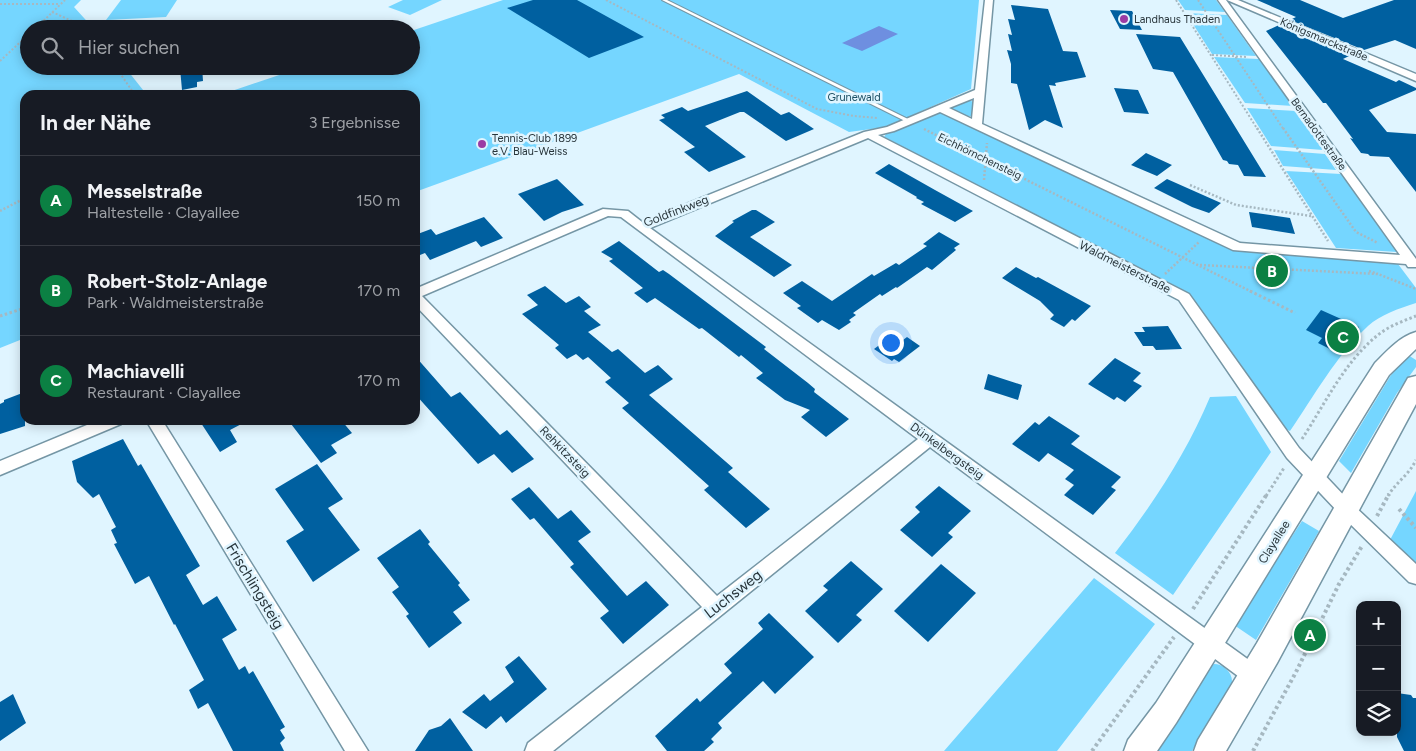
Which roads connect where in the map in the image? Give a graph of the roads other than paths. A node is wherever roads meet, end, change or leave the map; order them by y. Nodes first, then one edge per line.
1 (664, 0) edge
2 (989, 0) edge
3 (1222, 0) edge
4 (1231, 0) edge
5 (1416, 78) edge
6 (980, 92) junction
7 (940, 108) junction
8 (903, 118) junction
9 (982, 128) junction
10 (868, 134) junction
11 (641, 226) junction
12 (1413, 264) edge
13 (420, 293) edge
14 (420, 300) edge
15 (1416, 339) edge
16 (1416, 384) edge
17 (102, 425) edge
18 (157, 425) edge
19 (930, 438) junction
20 (0, 468) edge
21 (1315, 477) junction
22 (1346, 509) junction
23 (1416, 576) edge
24 (716, 608) junction
25 (1209, 644) junction
26 (1253, 676) junction
27 (356, 751) edge
28 (536, 751) edge
29 (1140, 751) edge
30 (1208, 751) edge

1 - 8 lane
2 - 6 street
3 - 12 street, Bernadottestraße
4 - 5 street, Königsmarckstraße
6 - 7 street
6 - 9 street
7 - 8 street, Goldfinkweg
7 - 9 street
8 - 10 street, Goldfinkweg
9 - 12 street
10 - 11 street, Goldfinkweg
10 - 21 street, Waldmeisterstraße
11 - 13 street, Goldfinkweg
11 - 19 street, Dünkelbergsteig
14 - 24 street, Rehkitzsteig
15 - 21 main road, Clayallee
16 - 22 main road
17 - 20 street
18 - 27 street, Frischlingsteig
19 - 24 street, Luchsweg
19 - 25 street, Dünkelbergsteig
21 - 22 street, Waldmeisterstraße
21 - 25 main road, Clayallee
22 - 23 street, Waldmeisterstraße
22 - 26 main road
24 - 28 street, Luchsweg
25 - 26 street, Dünkelbergsteig
25 - 29 main road, Clayallee
26 - 30 main road

